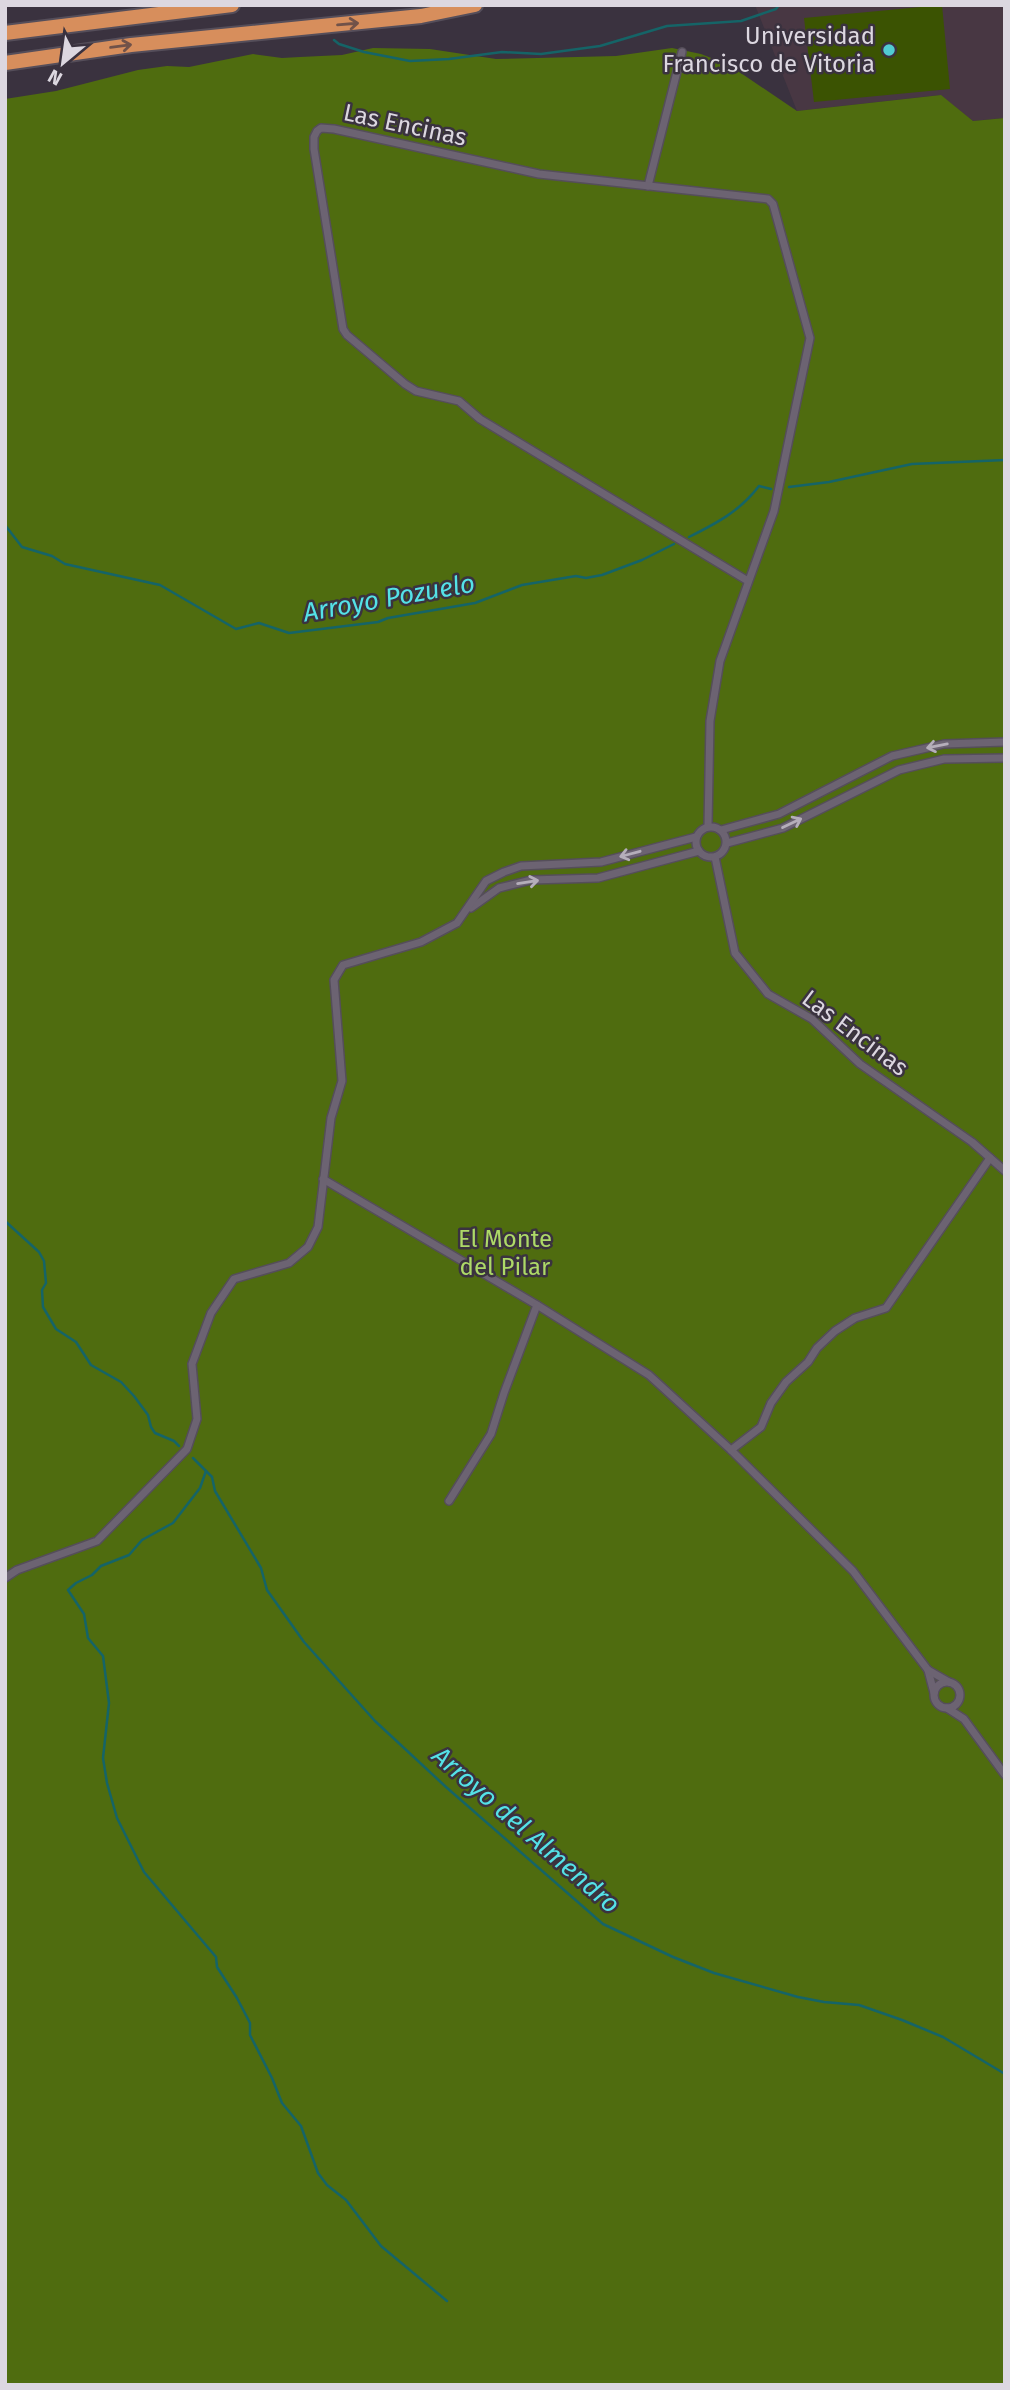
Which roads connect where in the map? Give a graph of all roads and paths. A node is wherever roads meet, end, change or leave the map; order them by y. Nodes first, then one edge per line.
1 (232, 5) edge
2 (475, 5) edge
3 (5, 33) edge
4 (682, 52) dead end
5 (5, 62) edge
6 (648, 186) junction
7 (748, 581) junction
8 (1005, 742) edge
9 (1005, 758) edge
10 (708, 826) junction
11 (721, 830) junction
12 (696, 837) junction
13 (727, 843) junction
14 (699, 851) junction
15 (715, 856) junction
16 (467, 911) junction
17 (990, 1158) junction
18 (1005, 1171) edge
19 (323, 1179) junction
20 (537, 1305) junction
21 (731, 1450) junction
22 (449, 1501) dead end
23 (5, 1578) edge
24 (928, 1670) junction
25 (950, 1682) junction
26 (934, 1693) junction
27 (961, 1697) junction
28 (947, 1708) junction
29 (964, 1719) junction
30 (1005, 1775) edge

1 - 3 highway
5 -> 2 highway
4 - 6 street
6 - 7 street, Las Encinas
6 - 7 street, Las Encinas
7 - 10 street, Las Encinas
8 -> 11 street
13 -> 9 street
10 - 11 street
10 - 12 street
11 - 13 street
12 - 14 street
12 -> 16 street
13 - 15 street
14 - 15 street
16 -> 14 street
15 - 17 street, Las Encinas
16 - 19 street
17 - 18 street, Las Encinas
17 - 21 street
19 - 20 street
19 - 23 street
20 - 21 street
20 - 22 street
21 - 24 street
24 - 25 street
24 - 26 street
25 - 26 street
25 - 27 street
26 - 28 street
27 - 28 street
27 - 29 street
28 - 29 street
29 - 30 street

